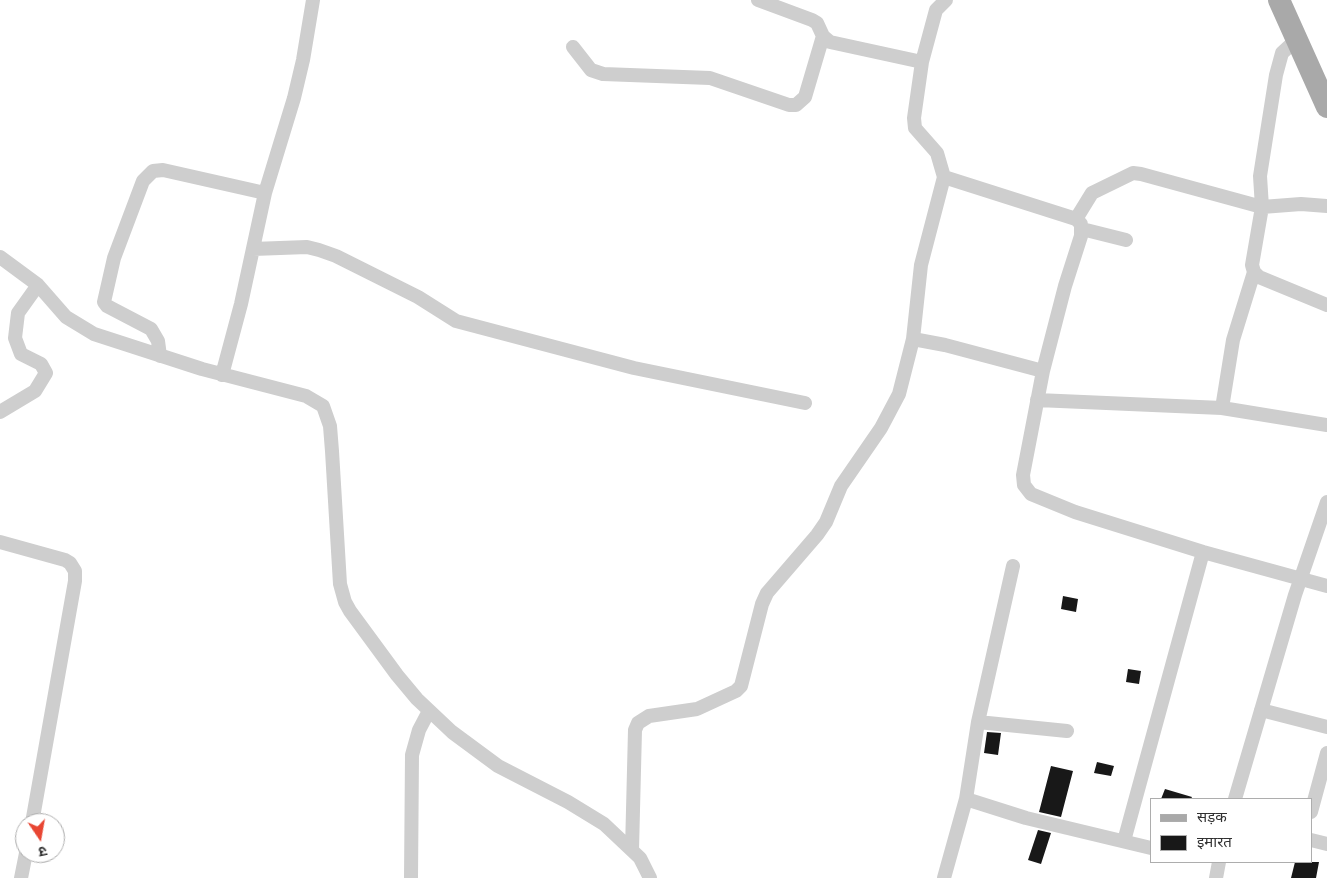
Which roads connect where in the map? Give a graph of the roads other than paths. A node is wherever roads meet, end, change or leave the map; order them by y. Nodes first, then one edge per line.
1 (313, 0) edge
2 (758, 0) edge
3 (946, 0) edge
4 (1279, 0) edge
5 (823, 36) junction
6 (1296, 41) junction
7 (573, 47) dead end
8 (922, 62) junction
9 (1327, 107) edge
10 (944, 177) junction
11 (265, 194) junction
12 (1327, 206) edge
13 (1262, 207) junction
14 (1079, 224) junction
15 (1126, 240) dead end
16 (253, 249) junction
17 (0, 257) edge
18 (1254, 272) junction
19 (38, 285) junction
20 (1327, 305) edge
21 (913, 339) junction
22 (160, 356) junction
23 (1043, 371) junction
24 (222, 375) junction
25 (1037, 400) junction
26 (805, 403) dead end
27 (1222, 408) junction
28 (0, 412) edge
29 (1327, 425) edge
30 (1327, 502) edge
31 (0, 542) edge
32 (1203, 552) junction
33 (1013, 566) dead end
34 (1302, 579) junction
35 (1327, 586) edge
36 (1261, 710) junction
37 (429, 711) junction
38 (978, 722) junction
39 (1327, 727) edge
40 (1067, 731) dead end
41 (1327, 753) edge
42 (1235, 798) edge
43 (966, 799) junction
44 (1312, 808) edge
45 (34, 813) edge
46 (1312, 840) edge
47 (1124, 841) junction
48 (1327, 844) edge
49 (1150, 848) edge
50 (632, 850) junction
51 (24, 863) edge
52 (21, 878) edge
53 (411, 878) edge
54 (650, 878) edge
55 (944, 878) edge

1 - 11 street
2 - 5 street
3 - 8 street
4 - 6 main road
5 - 7 street
5 - 8 street
6 - 9 main road
6 - 13 street
8 - 10 street
10 - 14 street
10 - 21 street
11 - 16 street
11 - 22 street
12 - 13 street
13 - 14 street
13 - 18 street
14 - 15 street
14 - 23 street
16 - 24 street
16 - 26 street
17 - 19 street
18 - 20 street
18 - 27 street
19 - 22 street
19 - 28 street
21 - 23 street
21 - 50 street
22 - 24 street
23 - 25 street
24 - 37 street
25 - 27 street
25 - 32 street
27 - 29 street
30 - 34 street
31 - 45 street
32 - 34 street
32 - 47 street
33 - 38 street
34 - 35 street
34 - 36 street
36 - 39 street
36 - 42 street
37 - 50 street
37 - 53 street
38 - 40 street
38 - 43 street
41 - 44 street
43 - 47 street
43 - 55 street
46 - 48 street
47 - 49 street
50 - 54 street
51 - 52 street

